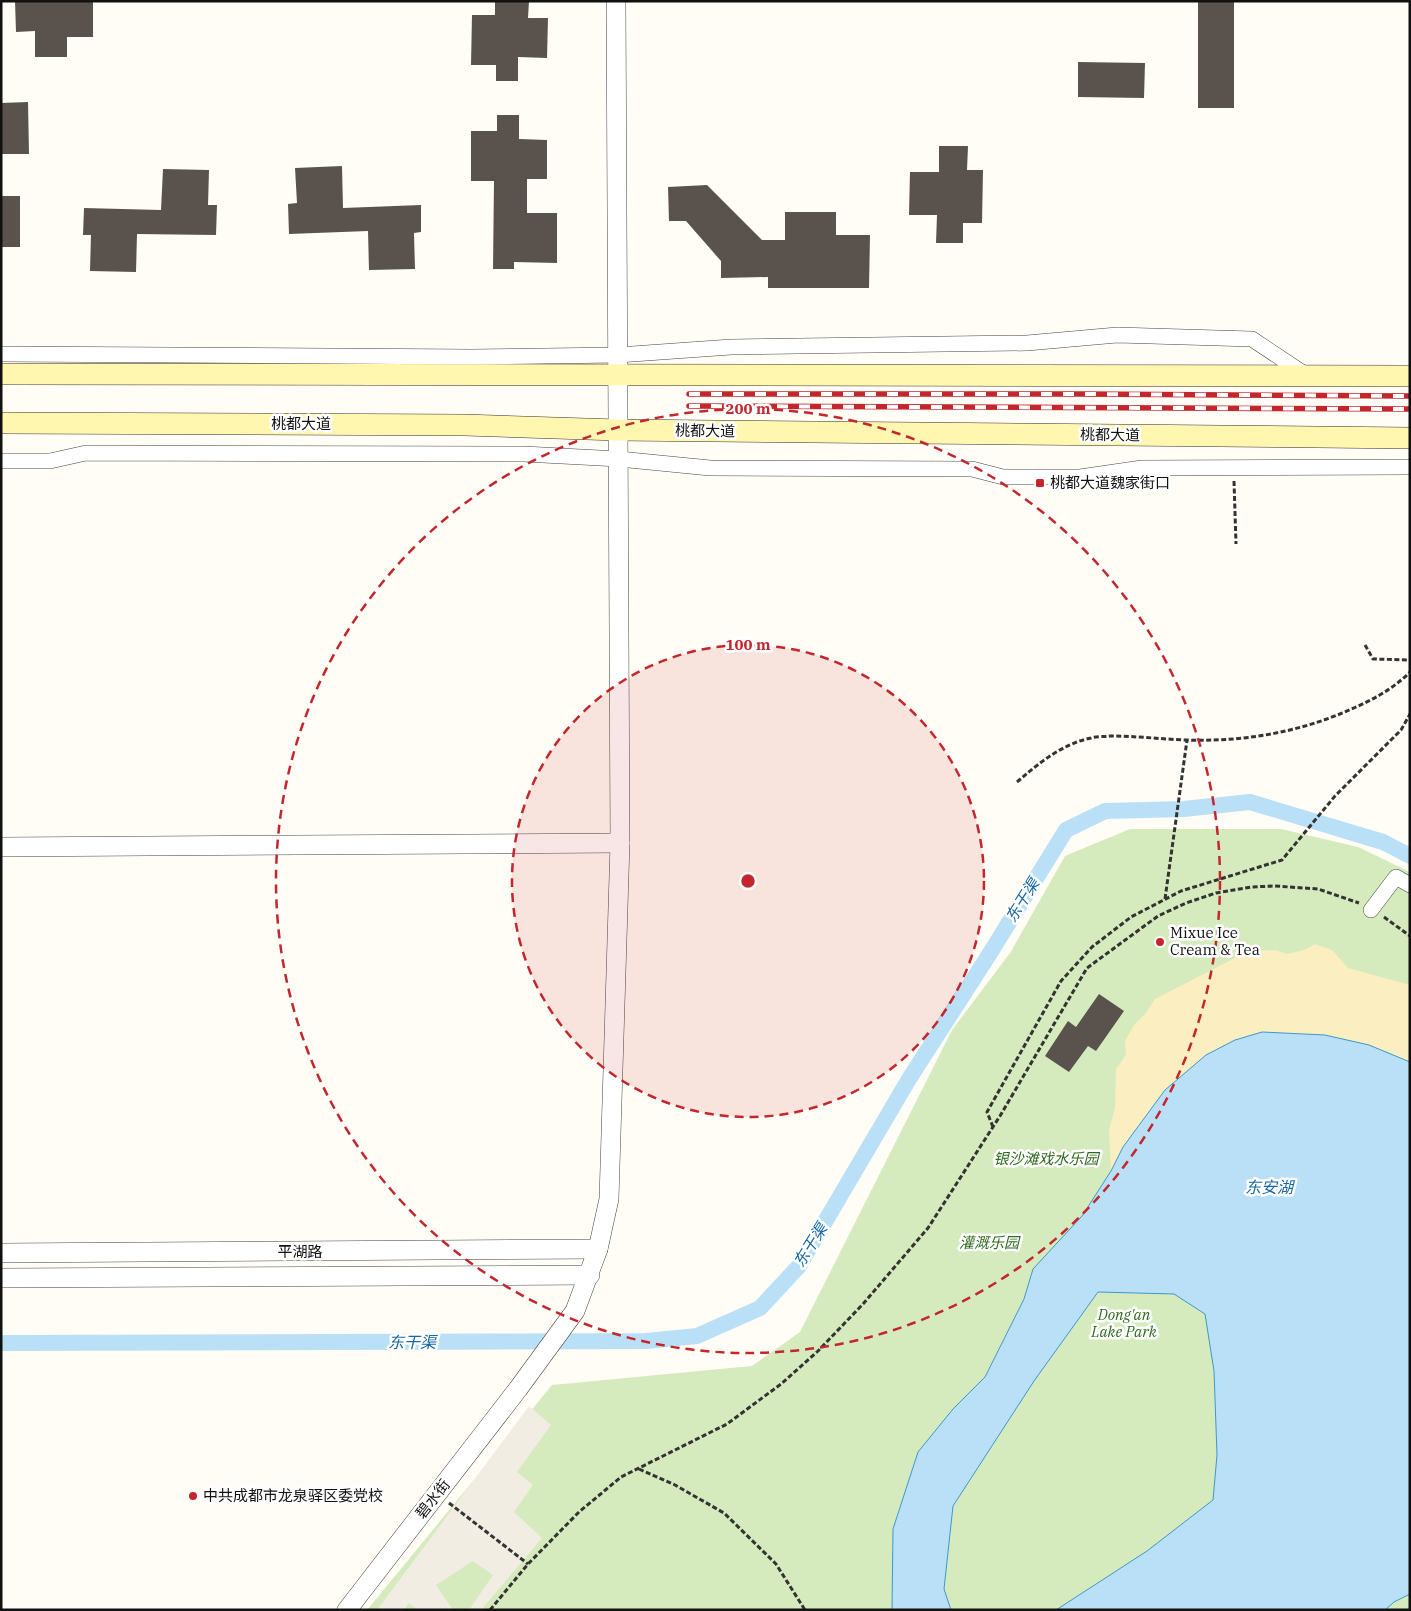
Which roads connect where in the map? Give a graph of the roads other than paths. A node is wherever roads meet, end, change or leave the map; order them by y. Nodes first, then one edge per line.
1 (616, 1) edge
2 (1, 354) edge
3 (618, 364) junction
4 (1, 374) edge
5 (1306, 375) junction
6 (1410, 376) edge
7 (1, 423) edge
8 (618, 430) junction
9 (1410, 438) edge
10 (618, 459) junction
11 (1, 461) edge
12 (1410, 467) edge
13 (620, 843) junction
14 (1, 847) edge
15 (1410, 885) edge
16 (1372, 910) road end
17 (598, 1249) junction
18 (1, 1252) edge
19 (590, 1275) junction
20 (1, 1278) edge
21 (347, 1610) edge

1 - 3 street, 碧水街
2 - 3 street
3 - 4 main road
3 - 5 main road
3 - 5 street
3 - 8 street, 碧水街
5 - 6 main road
7 - 8 main road, 桃都大道
8 - 9 main road, 桃都大道
8 - 10 street, 碧水街
10 - 11 street
10 - 12 street
10 - 13 street, 碧水街
13 - 14 street
13 - 17 street, 碧水街
15 - 16 street
17 - 18 street, 平湖路
17 - 19 street, 碧水街
19 - 20 street, 平湖路
19 - 21 street, 碧水街

